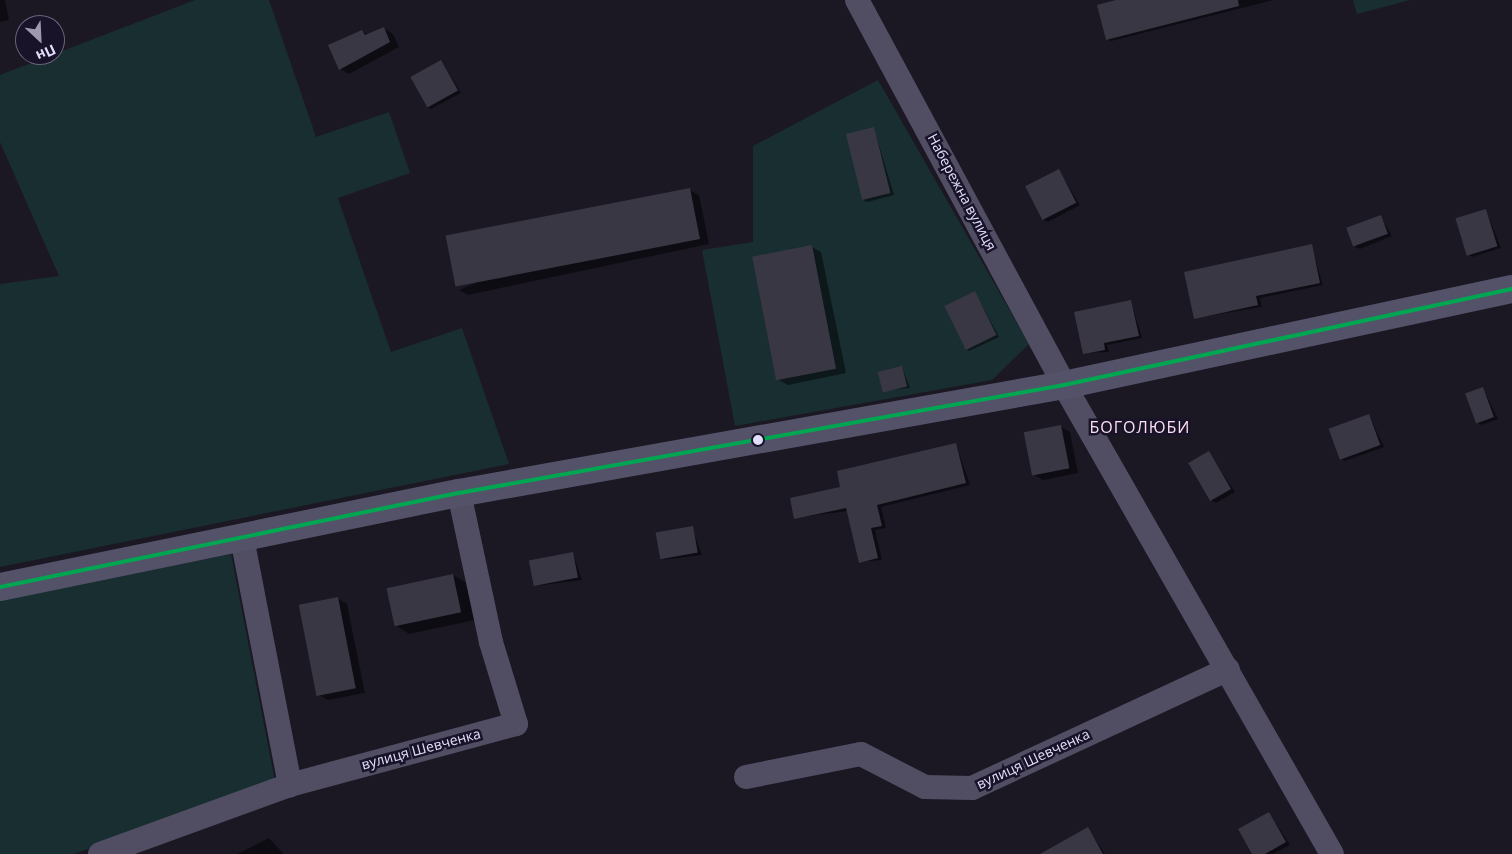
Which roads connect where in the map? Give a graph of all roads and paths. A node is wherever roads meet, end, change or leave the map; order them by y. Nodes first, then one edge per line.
1 (857, 0) edge
2 (1512, 289) edge
3 (1064, 386) junction
4 (459, 493) junction
5 (242, 538) junction
6 (0, 587) edge
7 (1228, 669) junction
8 (746, 777) dead end
9 (290, 785) junction
10 (100, 854) edge
11 (1332, 854) edge

1 - 3 street, Набережна вулиця
2 - 3 street
3 - 4 street
3 - 7 street
4 - 5 street
4 - 9 street, вулиця Шевченка
5 - 6 street
5 - 9 street
7 - 8 street, вулиця Шевченка
7 - 11 street
9 - 10 street, вулиця Шевченка

